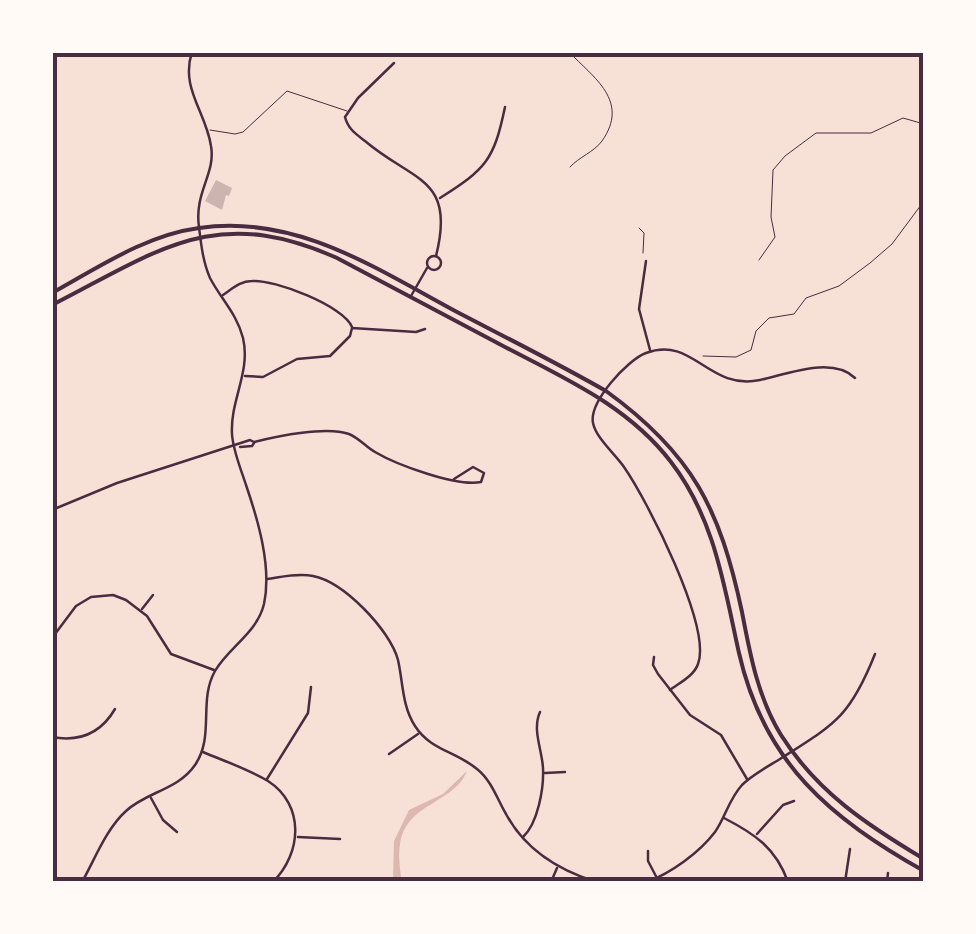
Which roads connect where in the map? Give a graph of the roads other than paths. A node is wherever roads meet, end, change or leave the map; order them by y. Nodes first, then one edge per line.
1 (192, 52) edge
2 (394, 63) dead end
3 (506, 106) dead end
4 (347, 110) junction
5 (206, 129) junction
6 (438, 200) junction
7 (199, 228) junction
8 (200, 237) junction
9 (436, 256) junction
10 (646, 261) road end
11 (429, 267) junction
12 (414, 289) junction
13 (52, 293) edge
14 (222, 296) junction
15 (410, 297) junction
16 (52, 305) edge
17 (352, 328) junction
18 (425, 328) dead end
19 (650, 351) junction
20 (244, 376) junction
21 (855, 378) dead end
22 (606, 391) junction
23 (602, 398) junction
24 (237, 446) junction
25 (454, 478) junction
26 (52, 510) edge
27 (265, 579) junction
28 (154, 595) dead end
29 (141, 610) junction
30 (52, 638) edge
31 (875, 654) dead end
32 (654, 657) dead end
33 (216, 670) junction
34 (310, 687) dead end
35 (670, 690) junction
36 (115, 709) dead end
37 (540, 712) dead end
38 (420, 733) junction
39 (54, 737) edge
40 (792, 751) junction
41 (202, 752) junction
42 (388, 754) dead end
43 (52, 756) edge
44 (783, 757) junction
45 (544, 772) junction
46 (565, 772) dead end
47 (266, 780) junction
48 (748, 780) junction
49 (150, 796) junction
50 (794, 801) dead end
51 (723, 818) junction
52 (177, 832) dead end
53 (756, 836) junction
54 (296, 837) junction
55 (522, 838) junction
56 (340, 839) dead end
57 (850, 848) dead end
58 (648, 851) dead end
59 (924, 859) edge
60 (558, 867) junction
61 (924, 871) edge
62 (888, 872) dead end
63 (658, 880) edge
64 (82, 882) edge
65 (273, 882) edge
66 (551, 882) edge
67 (596, 882) edge
68 (647, 882) edge
69 (788, 882) edge
70 (844, 882) edge
71 (886, 882) edge

1 - 5 street
2 - 4 street
3 - 6 street
4 - 5 lane
4 - 6 street
5 - 7 street
6 - 9 street
7 - 8 street
7 - 12 main road
7 - 13 main road
8 - 14 street
8 - 15 main road
8 - 16 main road
9 - 11 street
9 - 11 street
10 - 19 street
11 - 12 street
12 - 15 street
12 - 22 main road
14 - 17 street
14 - 20 street
15 - 23 main road
17 - 18 street
17 - 20 street
19 - 21 street
19 - 22 street
20 - 24 street
22 - 23 street
22 - 40 main road
23 - 35 street
23 - 44 main road
24 - 25 street
24 - 26 street
24 - 27 street
25 - 25 street
27 - 33 street
27 - 38 street
28 - 29 street
29 - 30 street
29 - 33 street
31 - 40 street
32 - 35 street
33 - 41 street
34 - 47 street
35 - 48 street
36 - 39 street
37 - 45 street
38 - 42 street
38 - 55 street
39 - 43 street
40 - 44 street
40 - 59 main road
41 - 47 street
41 - 49 street
44 - 48 street
44 - 61 main road
45 - 46 street
45 - 55 street
47 - 54 street
48 - 51 street
49 - 52 street
49 - 64 street
50 - 53 street
51 - 53 street
51 - 63 street
53 - 69 street
54 - 56 street
54 - 65 street
55 - 60 street
57 - 70 street
58 - 63 street
60 - 66 street
60 - 67 street
62 - 71 street
63 - 68 street

